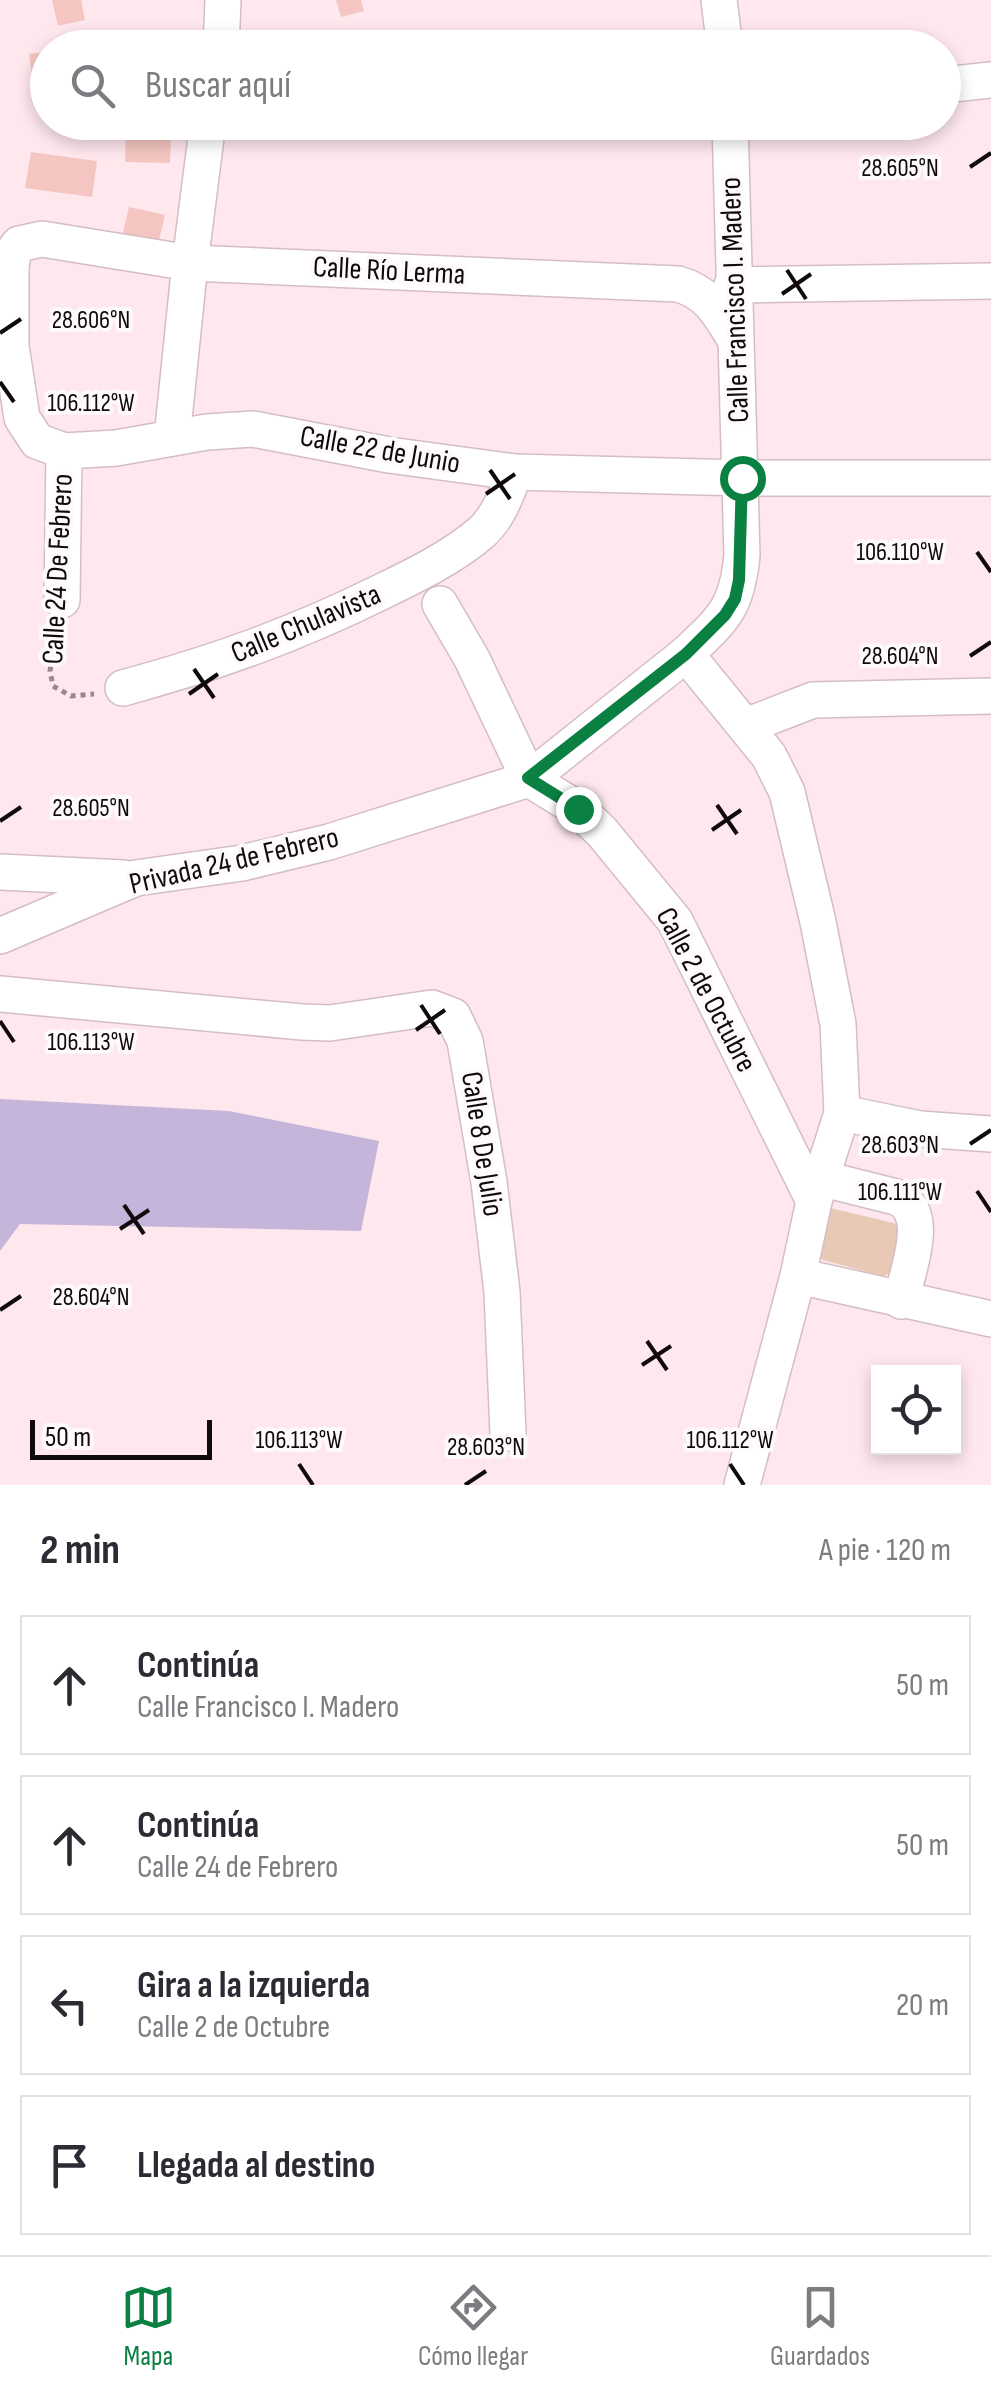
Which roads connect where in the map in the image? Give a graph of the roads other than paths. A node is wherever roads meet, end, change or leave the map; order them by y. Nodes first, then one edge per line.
1 (222, 0) edge
2 (719, 0) edge
3 (221, 30) edge
4 (723, 30) edge
5 (991, 80) edge
6 (961, 83) edge
7 (206, 140) edge
8 (730, 140) edge
9 (190, 263) junction
10 (991, 281) edge
11 (732, 286) junction
12 (735, 339) junction
13 (172, 438) junction
14 (64, 451) junction
15 (515, 472) junction
16 (742, 478) junction
17 (991, 478) edge
18 (62, 600) road end
19 (440, 604) dead end
20 (686, 654) junction
21 (123, 688) road end
22 (991, 696) edge
23 (746, 726) junction
24 (528, 778) junction
25 (0, 872) edge
26 (136, 878) junction
27 (0, 936) edge
28 (0, 994) edge
29 (842, 1113) junction
30 (991, 1134) edge
31 (817, 1189) junction
32 (798, 1276) junction
33 (901, 1301) junction
34 (991, 1319) edge
35 (508, 1434) dead end
36 (742, 1485) edge

1 - 3 street
2 - 4 street
5 - 6 street
7 - 9 street
8 - 11 street, Calle Francisco I. Madero
9 - 12 street, Calle Río Lerma
9 - 13 street
9 - 14 street, Calle Río Lerma
10 - 11 street
11 - 12 street, Calle Francisco I. Madero
12 - 16 street, Calle Francisco I. Madero
13 - 14 street, Calle 22 de Junio
13 - 15 street, Calle 22 de Junio
14 - 18 street, Calle 24 De Febrero
15 - 16 street, Calle 22 de Junio
15 - 21 street, Calle Chulavista
16 - 17 street, Calle 22 de Junio
16 - 20 street, Calle Francisco I. Madero
19 - 24 street
20 - 23 street
20 - 24 street
22 - 23 street
23 - 29 street
24 - 26 street, Privada 24 de Febrero
24 - 31 street, Calle 2 de Octubre
25 - 26 street
26 - 27 street, Privada 24 de Febrero
28 - 35 street, Calle 8 De Julio
29 - 30 street
29 - 31 street
31 - 32 street
31 - 33 street
32 - 33 street
32 - 36 street
33 - 34 street

